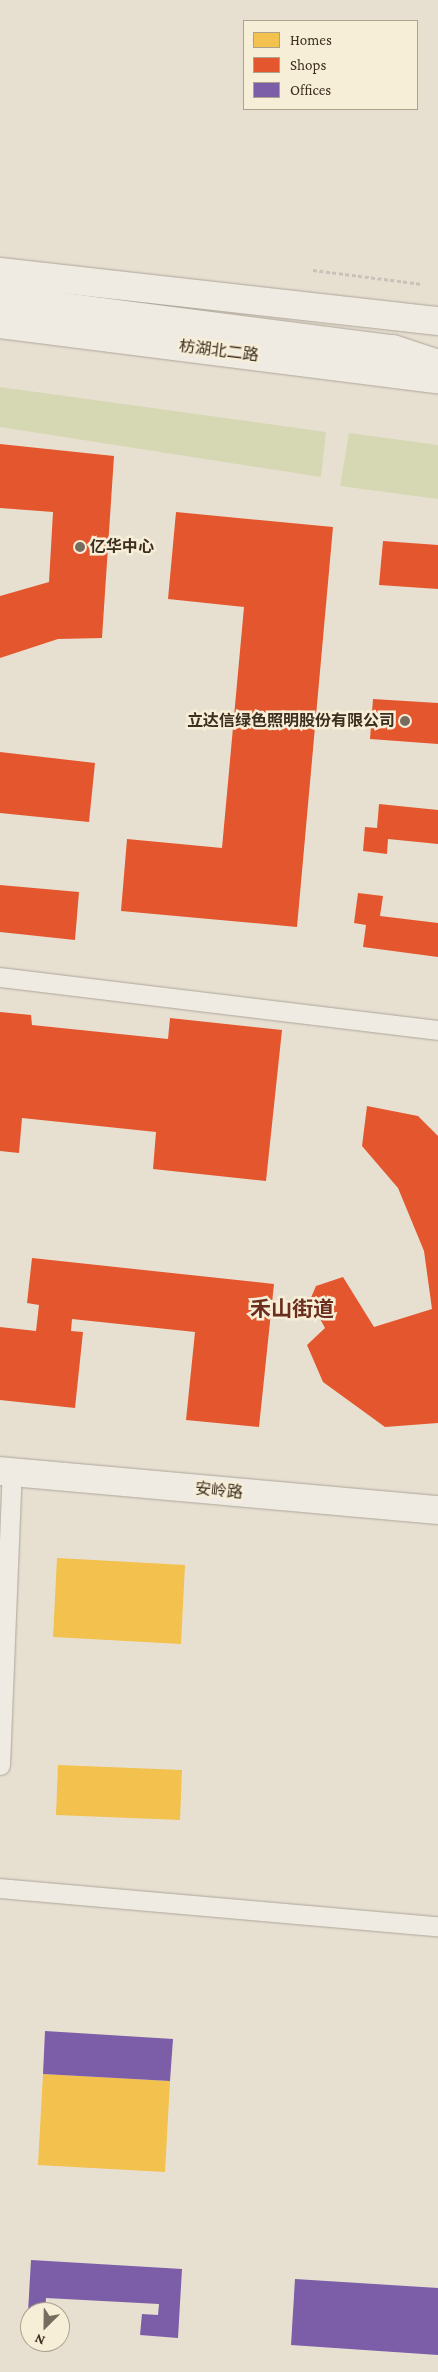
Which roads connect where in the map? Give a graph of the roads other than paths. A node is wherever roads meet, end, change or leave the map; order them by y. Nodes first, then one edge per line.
1 (0, 272) edge
2 (0, 299) edge
3 (438, 321) edge
4 (0, 324) edge
5 (438, 364) edge
6 (438, 379) edge
7 (0, 977) edge
8 (438, 1030) edge
9 (6, 1471) edge
10 (438, 1510) edge
11 (0, 1765) edge
12 (0, 1888) edge
13 (438, 1926) edge

1 - 3 main road
2 - 5 main road
4 - 6 main road, 枋湖北二路
7 - 8 street
9 - 10 main road, 安岭路
9 - 11 street
12 - 13 street

